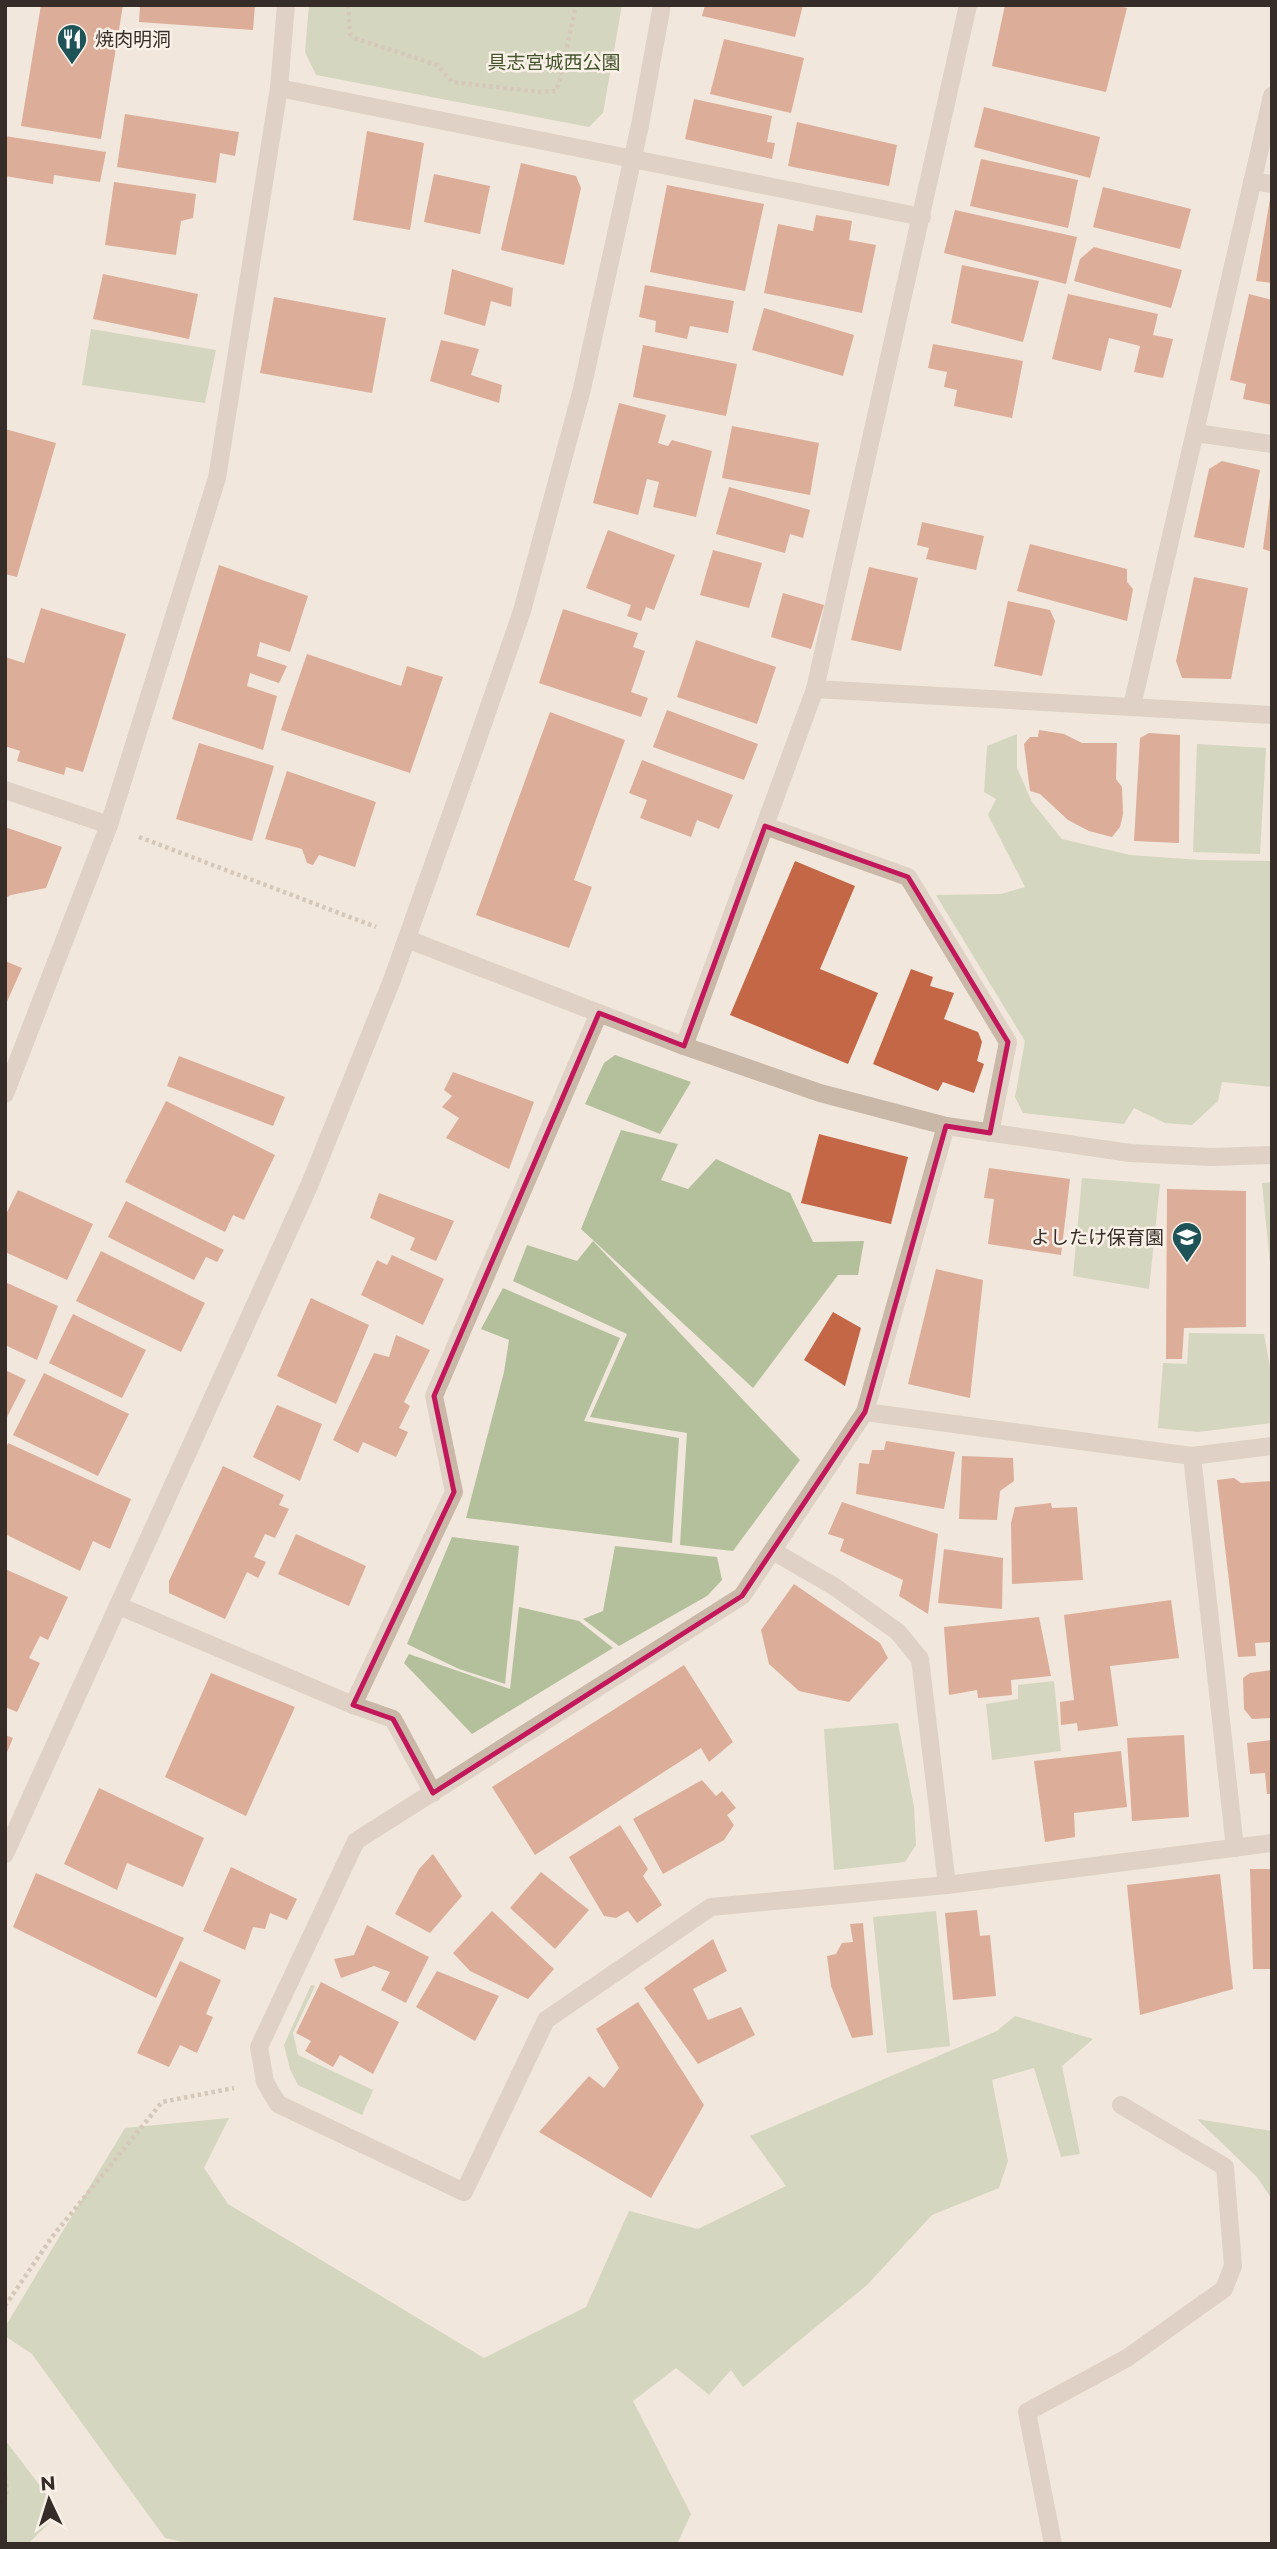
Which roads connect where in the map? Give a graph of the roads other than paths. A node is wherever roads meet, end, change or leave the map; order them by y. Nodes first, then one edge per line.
1 (286, 5) edge
2 (662, 5) edge
3 (968, 5) edge
4 (279, 88) junction
5 (1272, 96) edge
6 (633, 158) junction
7 (1252, 181) junction
8 (1272, 184) edge
9 (922, 217) junction
10 (1196, 433) junction
11 (1272, 444) edge
12 (815, 689) junction
13 (1132, 706) junction
14 (1272, 715) edge
15 (5, 790) edge
16 (109, 825) junction
17 (765, 826) junction
18 (407, 939) junction
19 (599, 1013) junction
20 (684, 1046) junction
21 (5, 1094) edge
22 (946, 1126) junction
23 (990, 1133) junction
24 (1272, 1155) edge
25 (865, 1412) junction
26 (1272, 1446) edge
27 (1192, 1456) junction
28 (773, 1551) junction
29 (119, 1606) junction
30 (354, 1705) junction
31 (433, 1793) junction
32 (1272, 1843) edge
33 (1235, 1848) junction
34 (5, 1854) edge
35 (947, 1885) junction
36 (1121, 2105) dead end
37 (1053, 2544) edge

1 - 4 street
2 - 6 street
3 - 9 street
4 - 6 street
4 - 16 street
5 - 7 street
6 - 9 street
6 - 18 street
7 - 8 street
7 - 10 street
9 - 12 street
10 - 11 street
10 - 13 street
12 - 13 street
12 - 17 street
13 - 14 street
15 - 16 street
16 - 21 street
17 - 20 street
17 - 23 street
18 - 19 street
18 - 29 street
19 - 20 street
19 - 30 street
20 - 22 street
22 - 23 street
22 - 25 street
23 - 24 street
25 - 27 street
25 - 28 street
26 - 27 street
27 - 33 street
28 - 31 street
28 - 35 street
29 - 30 street
29 - 34 street
30 - 31 street
31 - 35 street
32 - 33 street
33 - 35 street
36 - 37 street

